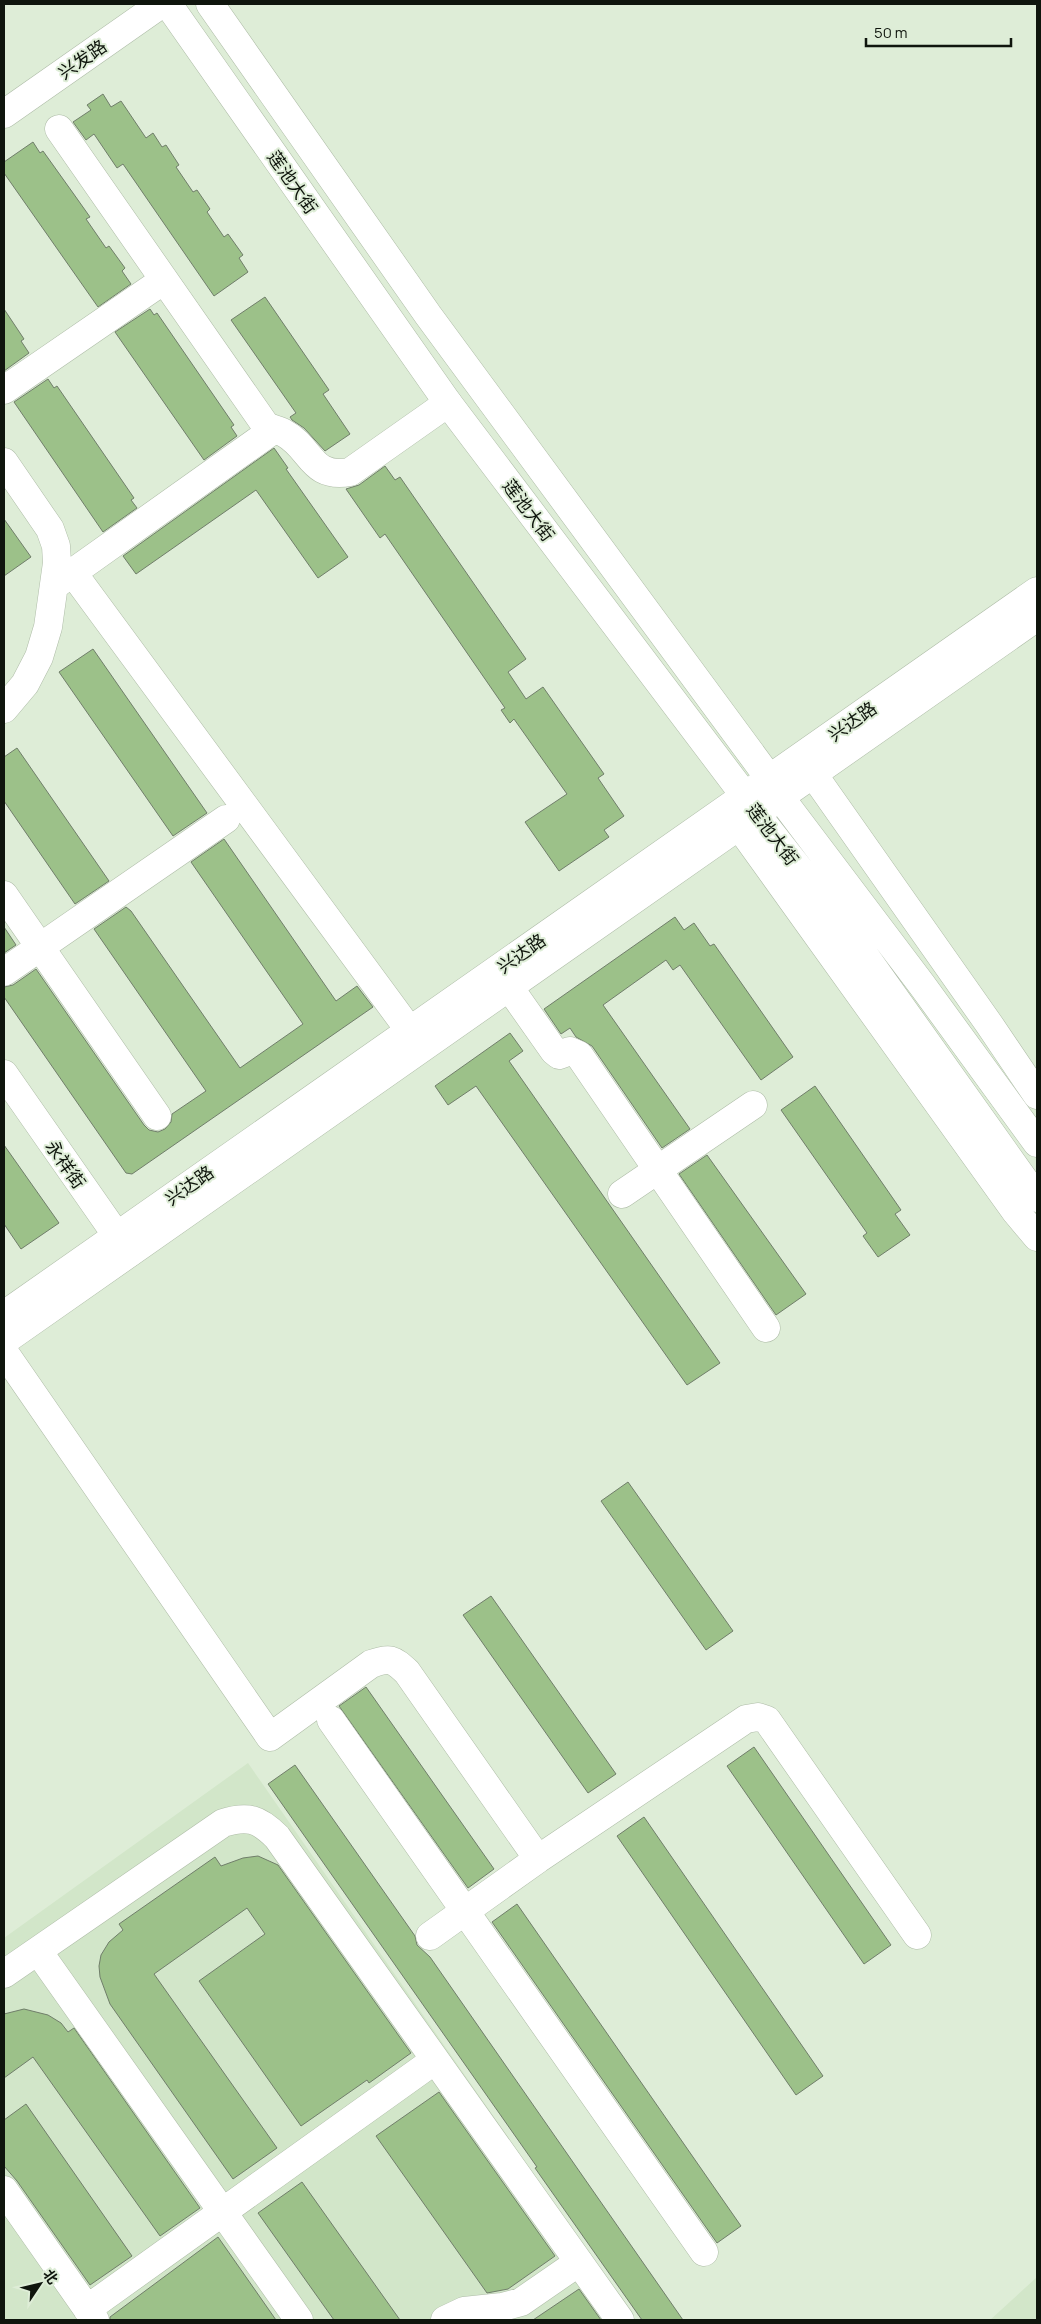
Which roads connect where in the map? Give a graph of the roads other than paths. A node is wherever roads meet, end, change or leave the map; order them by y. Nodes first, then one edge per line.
1 (161, 4) edge
2 (168, 4) edge
3 (210, 4) edge
4 (4, 114) edge
5 (59, 129) dead end
6 (164, 280) junction
7 (4, 390) edge
8 (448, 403) junction
9 (273, 430) junction
10 (4, 462) edge
11 (63, 579) junction
12 (1037, 591) edge
13 (1037, 617) edge
14 (4, 709) edge
15 (813, 774) junction
16 (774, 788) junction
17 (747, 812) junction
18 (226, 819) dead end
19 (4, 895) edge
20 (40, 947) junction
21 (4, 972) edge
22 (509, 987) junction
23 (410, 1030) junction
24 (4, 1074) edge
25 (1037, 1095) edge
26 (753, 1105) dead end
27 (157, 1116) dead end
28 (1037, 1143) edge
29 (658, 1170) junction
30 (622, 1194) dead end
31 (1037, 1198) edge
32 (1037, 1238) edge
33 (123, 1245) junction
34 (4, 1315) edge
35 (766, 1328) dead end
36 (4, 1341) edge
37 (4, 1352) edge
38 (331, 1720) dead end
39 (538, 1858) junction
40 (466, 1910) junction
41 (918, 1935) dead end
42 (430, 1936) dead end
43 (38, 1951) junction
44 (4, 1974) edge
45 (435, 2060) junction
46 (4, 2190) edge
47 (222, 2212) junction
48 (704, 2252) dead end
49 (578, 2262) junction
50 (91, 2314) edge
51 (299, 2320) edge
52 (445, 2320) edge
53 (620, 2320) edge

1 - 4 main road, 兴发路
2 - 8 main road, 莲池大街
3 - 16 main road, 莲池大街
5 - 6 main road
6 - 7 main road
6 - 9 main road
8 - 9 main road
8 - 17 main road, 莲池大街
9 - 11 main road
10 - 11 main road
11 - 14 main road
11 - 23 main road
12 - 16 main road, 兴达路
13 - 15 main road, 兴达路
15 - 16 main road, 兴达路
15 - 25 main road
16 - 17 main road, 兴达路
16 - 28 main road, 莲池大街
17 - 22 main road, 兴达路
17 - 23 main road, 兴达路
17 - 31 main road, 莲池大街
17 - 32 main road
18 - 20 main road
19 - 20 main road
20 - 21 main road
20 - 27 main road
22 - 29 main road
22 - 33 main road, 兴达路
23 - 33 main road, 兴达路
24 - 33 main road, 永祥街
26 - 29 main road
29 - 30 main road
29 - 35 main road
33 - 34 main road, 兴达路
33 - 36 main road, 兴达路
37 - 39 main road
38 - 40 main road
39 - 40 main road
39 - 41 main road
40 - 42 main road
40 - 48 main road
43 - 44 main road
43 - 45 main road
43 - 47 main road
45 - 47 main road
45 - 49 main road
46 - 50 main road
47 - 50 main road
47 - 51 main road
49 - 52 main road
49 - 53 main road

